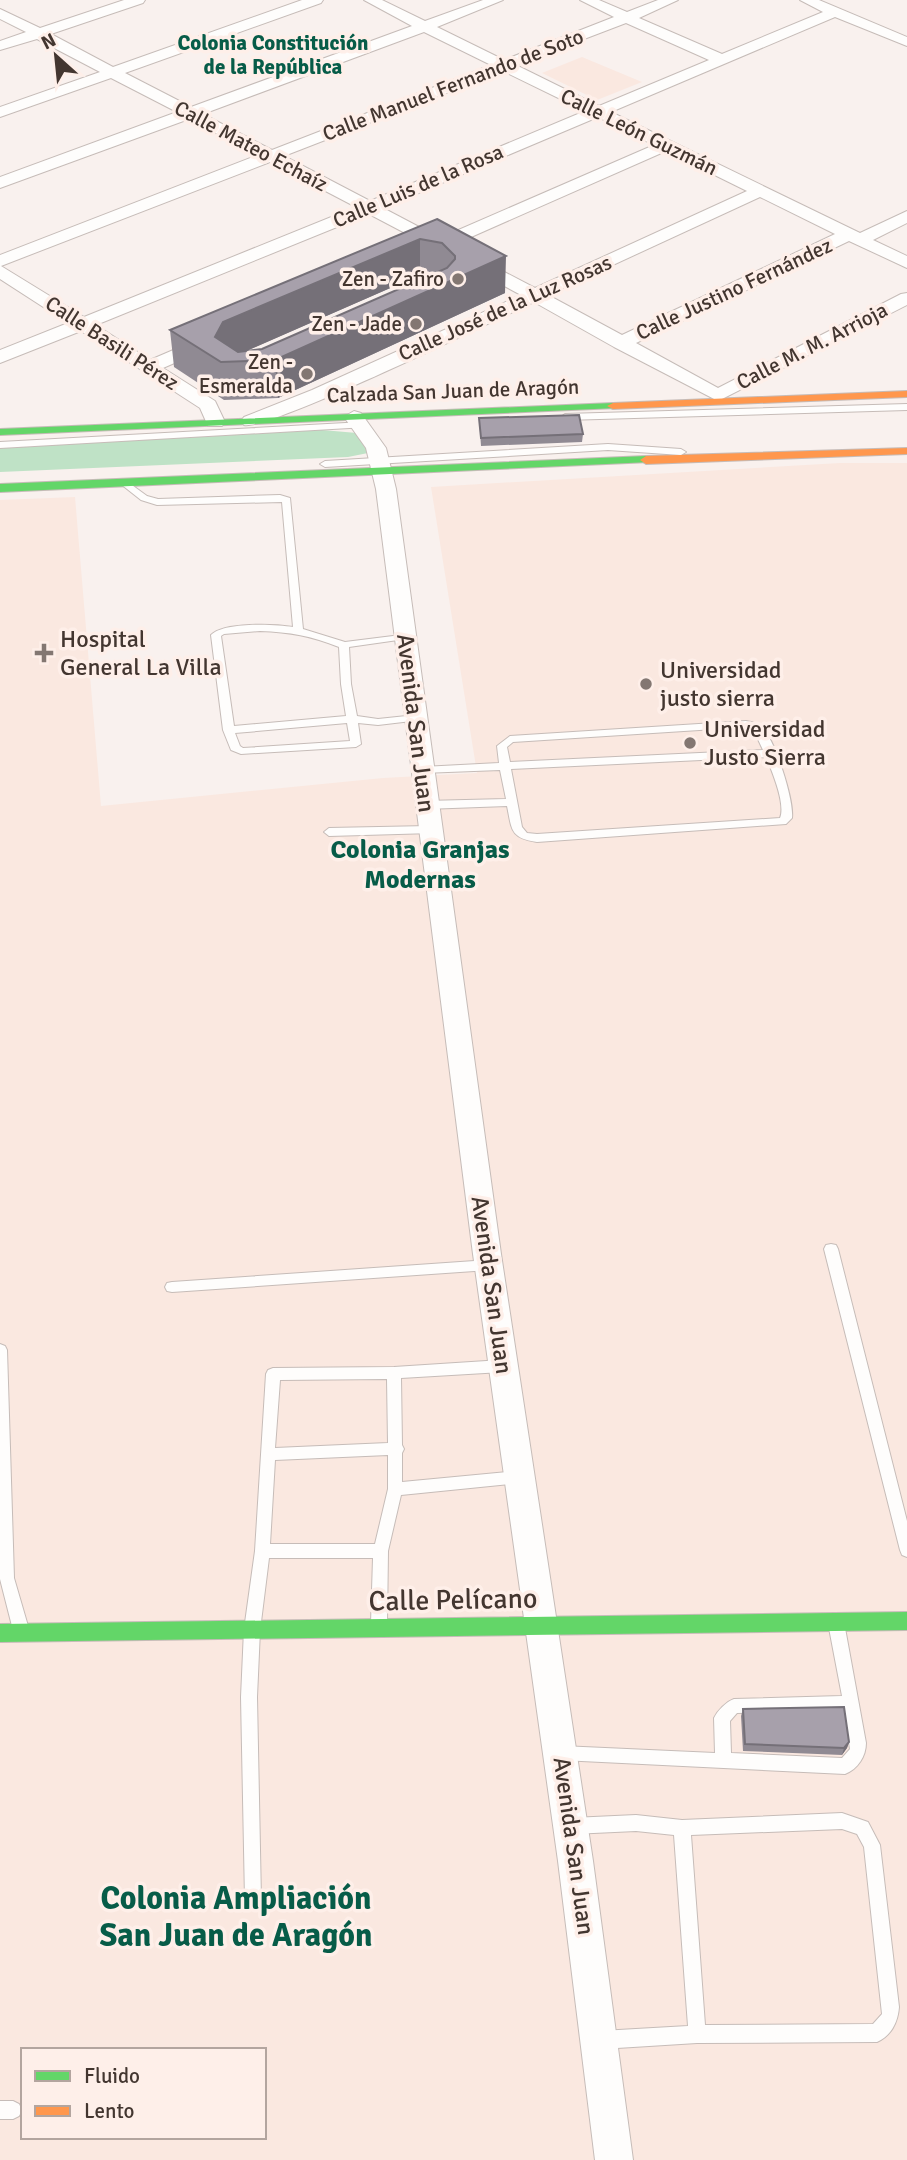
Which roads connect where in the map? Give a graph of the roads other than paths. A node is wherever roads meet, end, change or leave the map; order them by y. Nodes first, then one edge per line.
1 (138, 0) edge
2 (316, 0) edge
3 (371, 0) edge
4 (496, 0) edge
5 (587, 0) edge
6 (671, 0) edge
7 (807, 0) edge
8 (835, 12) junction
9 (0, 13) edge
10 (625, 18) junction
11 (425, 26) junction
12 (37, 34) junction
13 (907, 42) edge
14 (0, 46) edge
15 (720, 59) junction
16 (504, 65) junction
17 (111, 72) junction
18 (596, 111) junction
19 (0, 113) edge
20 (188, 113) junction
21 (667, 145) junction
22 (270, 156) junction
23 (0, 183) edge
24 (758, 192) junction
25 (369, 208) junction
26 (907, 216) edge
27 (853, 237) junction
28 (439, 245) junction
29 (413, 256) edge
30 (0, 261) edge
31 (907, 263) edge
32 (0, 271) edge
33 (535, 295) junction
34 (907, 298) edge
35 (80, 324) junction
36 (225, 335) edge
37 (620, 343) junction
38 (365, 350) edge
39 (0, 357) edge
40 (386, 362) junction
41 (149, 367) junction
42 (907, 394) edge
43 (717, 398) junction
44 (907, 407) edge
45 (604, 411) junction
46 (251, 421) junction
47 (358, 421) junction
48 (215, 422) junction
49 (0, 432) edge
50 (907, 444) edge
51 (0, 445) edge
52 (907, 452) edge
53 (610, 454) junction
54 (381, 465) junction
55 (0, 481) edge
56 (125, 483) junction
57 (0, 488) edge
58 (298, 631) junction
59 (405, 636) junction
60 (344, 645) junction
61 (416, 718) junction
62 (351, 719) junction
63 (228, 730) junction
64 (768, 753) junction
65 (505, 768) junction
66 (422, 770) junction
67 (512, 802) junction
68 (427, 818) junction
69 (329, 832) dead end
70 (831, 1249) dead end
71 (489, 1265) junction
72 (172, 1287) dead end
73 (0, 1350) edge
74 (502, 1366) junction
75 (394, 1373) junction
76 (397, 1449) junction
77 (270, 1454) junction
78 (519, 1477) junction
79 (396, 1489) junction
80 (907, 1550) edge
81 (262, 1551) junction
82 (381, 1551) junction
83 (907, 1621) edge
84 (836, 1623) junction
85 (542, 1625) junction
86 (379, 1628) junction
87 (251, 1630) junction
88 (0, 1633) edge
89 (22, 1633) junction
90 (850, 1703) junction
91 (561, 1753) junction
92 (723, 1759) junction
93 (572, 1826) junction
94 (682, 1828) junction
95 (253, 1900) dead end
96 (697, 2034) junction
97 (601, 2040) junction
98 (614, 2160) edge

1 - 12 street
2 - 17 street
3 - 11 street, Calle León Guzmán
4 - 11 street
5 - 10 street
6 - 10 street, Calle Manuel Fernando de Soto
7 - 8 street
8 - 13 street
8 - 15 street, Calle Luis de la Rosa
9 - 12 street, Calle Mateo Echaíz
10 - 15 street
10 - 16 street, Calle Manuel Fernando de Soto
11 - 16 street, Calle León Guzmán
11 - 20 street
12 - 14 street
12 - 17 street, Calle Mateo Echaíz
15 - 18 street, Calle Luis de la Rosa
16 - 18 street, Calle León Guzmán
16 - 22 street, Calle Manuel Fernando de Soto
17 - 19 street
17 - 20 street, Calle Mateo Echaíz
18 - 21 street, Calle León Guzmán
18 - 25 street, Calle Luis de la Rosa
20 - 22 street, Calle Mateo Echaíz
20 - 23 street
21 - 24 street, Calle León Guzmán
21 - 28 street
22 - 25 street, Calle Mateo Echaíz
22 - 30 street, Calle Manuel Fernando de Soto
24 - 27 street, Calle León Guzmán
24 - 33 street, Calle José de la Luz Rosas
25 - 28 street, Calle Mateo Echaíz
25 - 35 street, Calle Luis de la Rosa
26 - 27 street
27 - 31 street, Calle León Guzmán
27 - 37 street, Calle Justino Fernández
28 - 29 street
28 - 33 street, Calle Mateo Echaíz
32 - 35 street, Calle Basili Pérez
33 - 37 street, Calle Mateo Echaíz
33 - 40 street, Calle José de la Luz Rosas
34 - 43 street, Calle M. M. Arrioja
35 - 39 street, Calle Luis de la Rosa
35 - 41 street, Calle Basili Pérez
36 - 41 street
37 - 43 street, Calle Mateo Echaíz
38 - 40 street
40 - 46 street, Calle José de la Luz Rosas
41 - 48 street, Calle Basili Pérez
42 - 43 main road
43 - 45 main road
44 - 45 lane
45 - 47 main road, Calzada San Juan de Aragón
45 - 53 main road
46 - 47 main road, Calzada San Juan de Aragón
46 - 48 main road, Calzada San Juan de Aragón
47 - 51 lane
47 - 54 street, Avenida San Juan
48 - 49 main road, Calzada San Juan de Aragón
50 - 53 lane
52 - 53 main road
53 - 54 main road
54 - 55 lane
54 - 56 main road
54 - 59 street, Avenida San Juan
56 - 57 main road
56 - 58 lane
58 - 60 lane
58 - 63 lane
59 - 60 lane
59 - 61 street, Avenida San Juan
60 - 62 lane
61 - 62 lane
61 - 66 street, Avenida San Juan
62 - 63 lane
62 - 63 lane
64 - 65 lane
64 - 65 lane
64 - 67 lane
65 - 66 lane
65 - 67 lane
66 - 68 street, Avenida San Juan
67 - 68 lane
68 - 69 lane
68 - 71 street, Avenida San Juan
70 - 80 lane
71 - 72 lane
71 - 74 street, Avenida San Juan
73 - 89 lane
74 - 75 lane
74 - 78 street, Avenida San Juan
75 - 76 lane
75 - 77 lane
76 - 77 lane
76 - 79 lane
77 - 81 lane
78 - 79 lane
78 - 85 street, Avenida San Juan
79 - 82 lane
81 - 82 lane
81 - 87 lane
82 - 86 lane
83 - 84 main road, Calle Pelícano
84 - 85 main road, Calle Pelícano
84 - 90 lane
85 - 86 main road, Calle Pelícano
85 - 91 street, Avenida San Juan
86 - 87 main road, Calle Pelícano
87 - 89 main road, Calle Pelícano
87 - 95 lane
88 - 89 main road, Calle Pelícano
90 - 92 lane
90 - 92 lane
91 - 92 lane
91 - 93 street, Avenida San Juan
93 - 94 lane
93 - 97 street, Avenida San Juan
94 - 96 lane
94 - 96 lane
96 - 97 lane
97 - 98 street, Avenida San Juan

